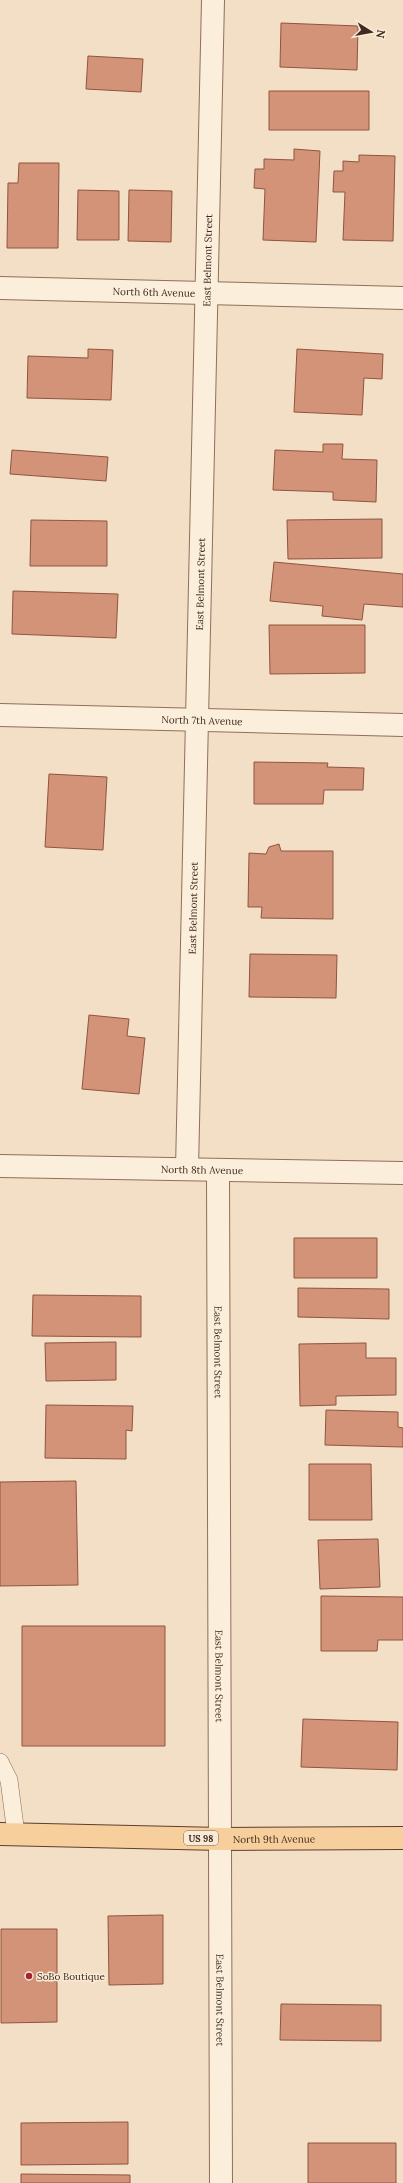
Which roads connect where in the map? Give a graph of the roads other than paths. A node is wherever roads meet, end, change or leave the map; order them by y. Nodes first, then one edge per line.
1 (213, 0) edge
2 (0, 288) edge
3 (206, 293) junction
4 (403, 298) edge
5 (0, 715) edge
6 (197, 720) junction
7 (403, 725) edge
8 (0, 1166) edge
9 (187, 1169) junction
10 (218, 1170) junction
11 (403, 1173) edge
12 (0, 1762) edge
13 (8, 1834) edge
14 (403, 1838) edge
15 (221, 1839) junction
16 (221, 2183) edge

1 - 3 street, East Belmont Street
2 - 3 street, North 6th Avenue
3 - 4 street, North 6th Avenue
3 - 6 street, East Belmont Street
5 - 6 street, North 7th Avenue
6 - 7 street, North 7th Avenue
6 - 9 street, East Belmont Street
8 - 9 street, North 8th Avenue
9 - 10 street, North 8th Avenue
10 - 11 street, North 8th Avenue
10 - 15 street, East Belmont Street
12 - 13 lane
13 - 15 main road, North 9th Avenue / US 98
14 - 15 main road, North 9th Avenue / US 98
15 - 16 street, East Belmont Street

